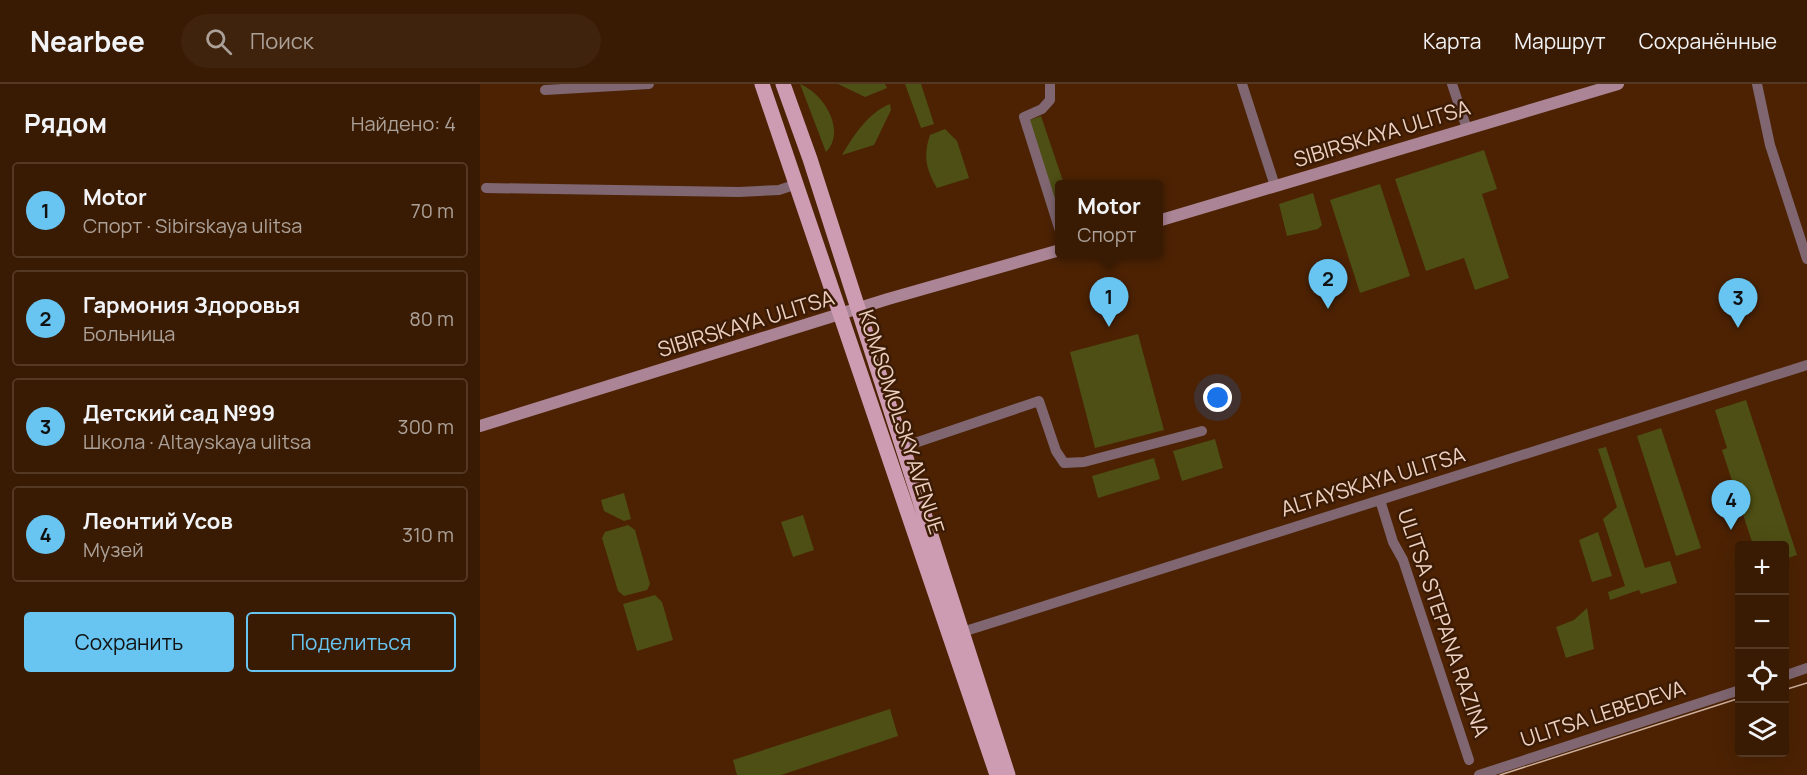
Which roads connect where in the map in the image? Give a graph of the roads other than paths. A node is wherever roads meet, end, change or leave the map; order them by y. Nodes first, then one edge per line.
1 (649, 84) edge
2 (762, 84) edge
3 (783, 84) edge
4 (1050, 84) edge
5 (1242, 84) edge
6 (1452, 84) edge
7 (1618, 84) edge
8 (1757, 84) edge
9 (545, 90) dead end
10 (1467, 129) junction
11 (797, 184) junction
12 (1275, 186) junction
13 (486, 188) dead end
14 (1055, 218) edge
15 (1163, 220) edge
16 (1055, 251) edge
17 (1807, 259) edge
18 (859, 309) junction
19 (842, 314) junction
20 (1807, 365) edge
21 (480, 426) edge
22 (1202, 432) dead end
23 (903, 447) junction
24 (1380, 500) junction
25 (956, 634) junction
26 (1807, 668) edge
27 (1789, 675) edge
28 (1735, 692) edge
29 (1469, 760) dead end
30 (997, 775) edge
31 (1008, 775) edge
32 (1479, 775) edge

1 - 9 street
2 - 11 main road, KOMSOMOLSKY AVENUE
3 - 18 main road, KOMSOMOLSKY AVENUE
4 - 14 street
5 - 12 street
6 - 10 street
7 - 10 main road, SIBIRSKAYA ULITSA
8 - 17 street
10 - 12 main road, SIBIRSKAYA ULITSA
11 - 13 street
11 - 19 main road, KOMSOMOLSKY AVENUE
12 - 15 main road, SIBIRSKAYA ULITSA
16 - 18 main road, SIBIRSKAYA ULITSA
18 - 19 main road, SIBIRSKAYA ULITSA
18 - 23 main road, KOMSOMOLSKY AVENUE
19 - 21 main road, SIBIRSKAYA ULITSA
19 - 25 main road, KOMSOMOLSKY AVENUE
20 - 24 street, ALTAYSKAYA ULITSA
22 - 23 street
23 - 25 main road, KOMSOMOLSKY AVENUE
24 - 25 street, ALTAYSKAYA ULITSA
24 - 29 street, ULITSA STEPANA RAZINA
25 - 30 main road, KOMSOMOLSKY AVENUE
25 - 31 main road, KOMSOMOLSKY AVENUE
26 - 27 street
28 - 32 street, ULITSA LEBEDEVA

